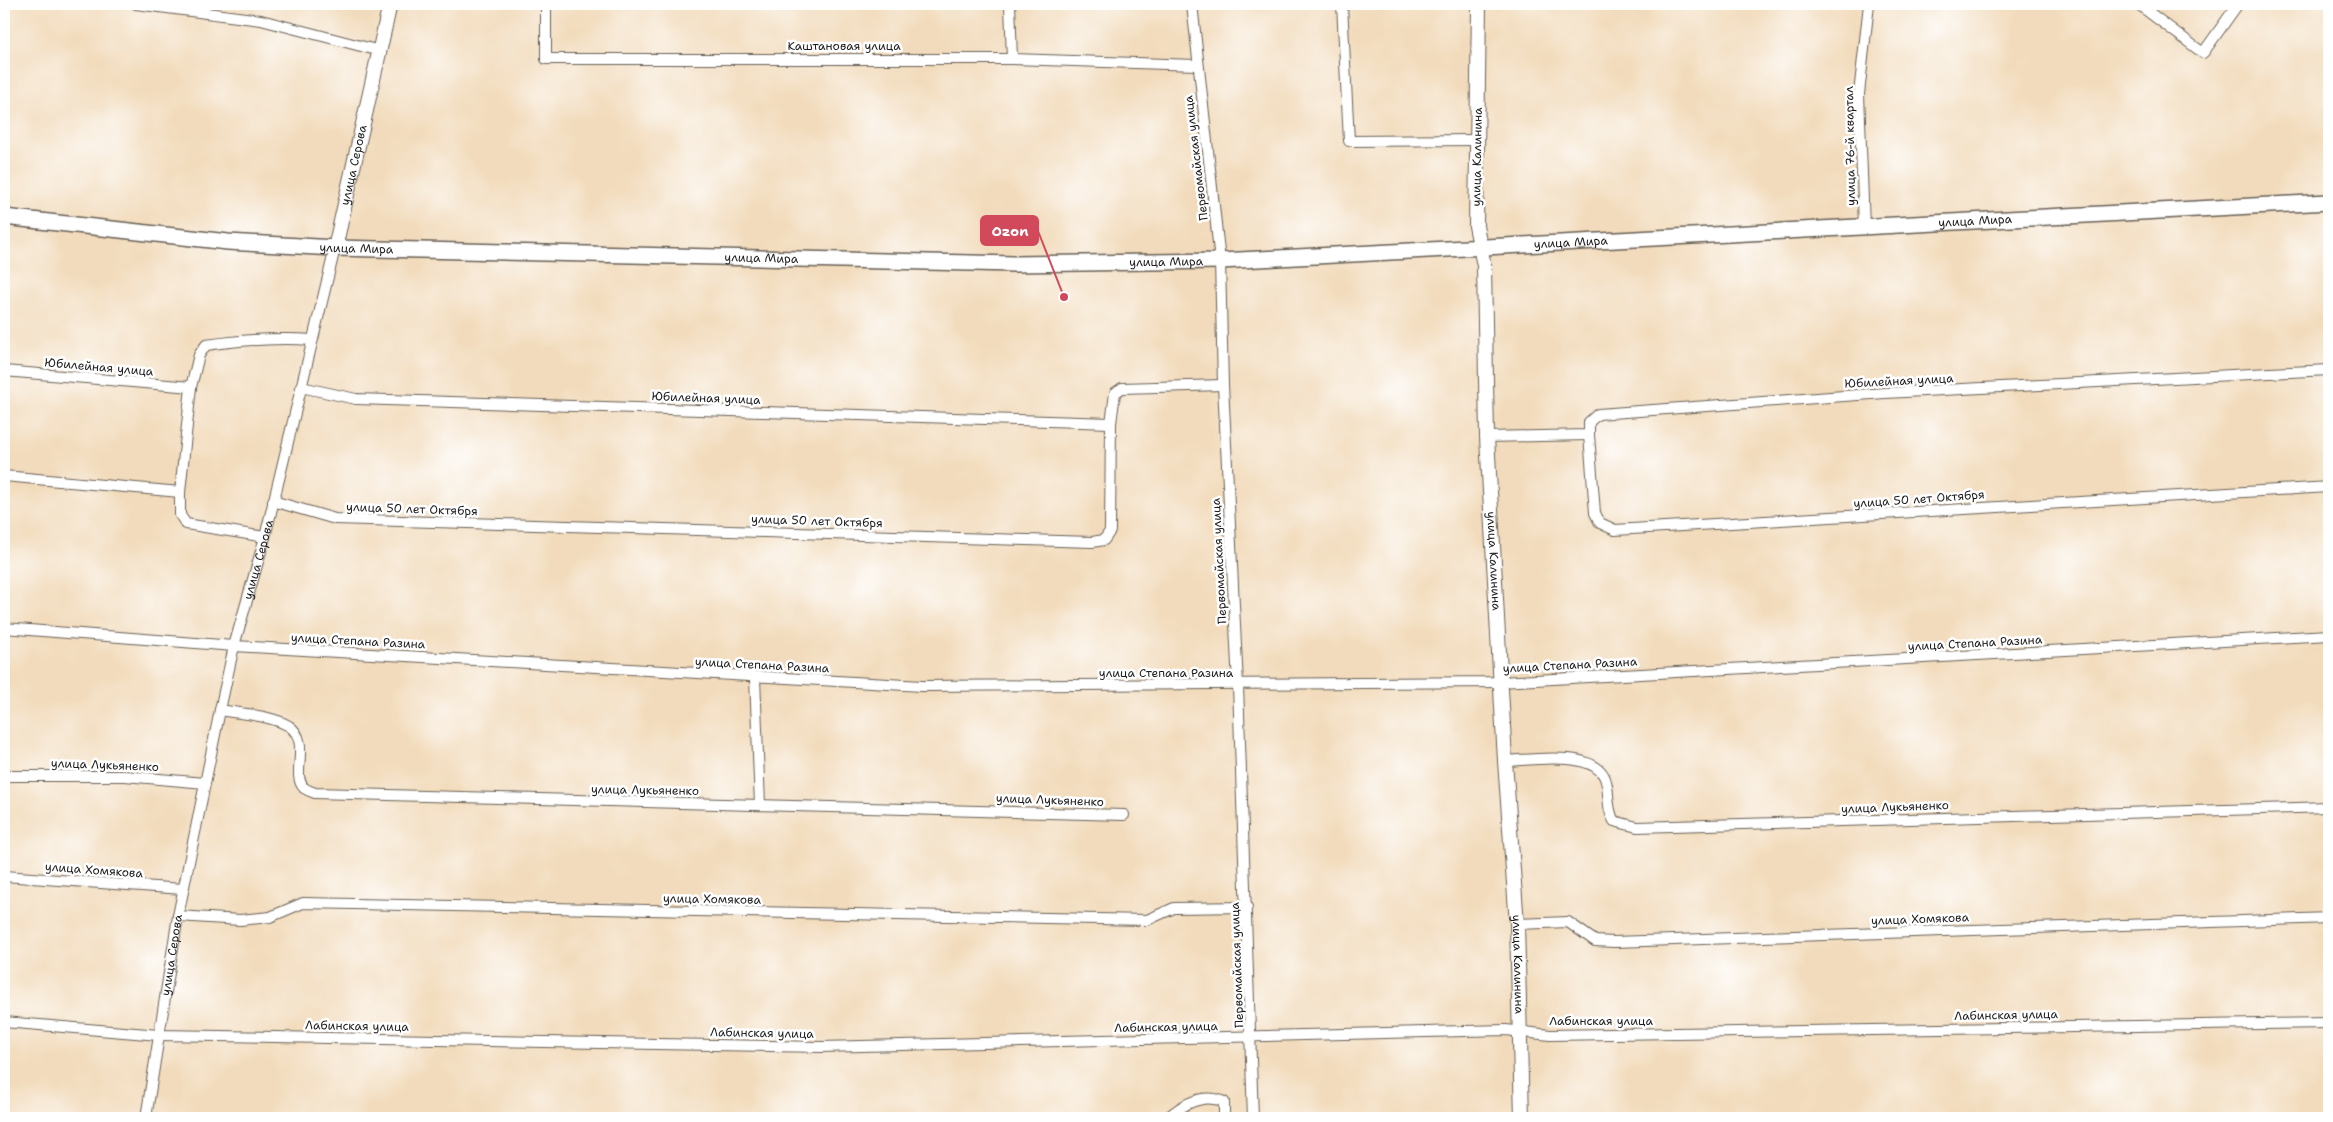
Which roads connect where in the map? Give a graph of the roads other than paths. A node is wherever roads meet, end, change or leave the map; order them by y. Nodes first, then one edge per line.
1 (136, 4) edge
2 (390, 4) edge
3 (546, 4) edge
4 (1010, 4) edge
5 (1192, 4) edge
6 (1342, 4) edge
7 (1478, 4) edge
8 (1869, 4) edge
9 (2138, 4) edge
10 (2238, 4) edge
11 (215, 8) edge
12 (380, 51) junction
13 (1012, 59) junction
14 (1197, 65) junction
15 (1477, 140) junction
16 (2329, 202) edge
17 (4, 217) edge
18 (1864, 228) junction
19 (335, 248) junction
20 (1480, 248) junction
21 (1220, 261) junction
22 (312, 340) junction
23 (2329, 370) edge
24 (4, 371) edge
25 (1223, 385) junction
26 (302, 387) junction
27 (191, 388) junction
28 (1111, 423) junction
29 (1589, 436) junction
30 (1487, 437) junction
31 (4, 476) edge
32 (2329, 487) edge
33 (180, 492) junction
34 (273, 501) junction
35 (265, 537) junction
36 (4, 628) edge
37 (2329, 635) edge
38 (234, 646) junction
39 (755, 678) junction
40 (1500, 682) junction
41 (1238, 685) junction
42 (220, 710) junction
43 (1505, 760) junction
44 (4, 776) edge
45 (205, 783) junction
46 (760, 805) junction
47 (2329, 807) edge
48 (1124, 815) dead end
49 (4, 876) edge
50 (183, 889) junction
51 (1247, 907) junction
52 (178, 916) junction
53 (2329, 918) edge
54 (1517, 924) junction
55 (4, 1022) edge
56 (2329, 1023) edge
57 (1521, 1030) junction
58 (159, 1035) junction
59 (1252, 1037) junction
60 (146, 1118) edge
61 (1167, 1118) edge
62 (1224, 1118) edge
63 (1253, 1118) edge
64 (1522, 1118) edge

1 - 11 street
2 - 12 street, улица Серова
3 - 13 street, Каштановая улица
4 - 13 street
5 - 14 street, Первомайская улица
6 - 15 street
7 - 15 street, улица Калинина
8 - 18 street, улица 76-й квартал
9 - 10 street
11 - 12 street
12 - 19 street, улица Серова
13 - 14 street, Каштановая улица
14 - 21 street, Первомайская улица
15 - 20 street, улица Калинина
16 - 18 main road, улица Мира
17 - 19 main road, улица Мира
18 - 20 main road, улица Мира
19 - 21 main road, улица Мира
19 - 22 street, улица Серова
20 - 21 main road, улица Мира
20 - 30 street, улица Калинина
21 - 25 street, Первомайская улица
22 - 26 street, улица Серова
22 - 27 street
23 - 29 street, Юбилейная улица
24 - 27 street, Юбилейная улица
25 - 28 street, улица 50 лет Октября
25 - 41 street, Первомайская улица
26 - 28 street, Юбилейная улица
26 - 34 street, улица Серова
27 - 33 street
28 - 34 street, улица 50 лет Октября
29 - 30 street
29 - 32 street, улица 50 лет Октября
30 - 40 street, улица Калинина
31 - 33 street
33 - 35 street
34 - 35 street, улица Серова
35 - 38 street, улица Серова
36 - 38 street, улица Степана Разина
37 - 40 street, улица Степана Разина
38 - 39 street, улица Степана Разина
38 - 42 street, улица Серова
39 - 41 street, улица Степана Разина
39 - 46 street
40 - 41 street, улица Степана Разина
40 - 43 street, улица Калинина
41 - 51 street, Первомайская улица
42 - 45 street, улица Серова
42 - 46 street, улица Лукьяненко
43 - 47 street, улица Лукьяненко
43 - 54 street, улица Калинина
44 - 45 street, улица Лукьяненко
45 - 50 street, улица Серова
46 - 48 street, улица Лукьяненко
49 - 50 street, улица Хомякова
50 - 52 street, улица Серова
51 - 52 street, улица Хомякова
51 - 59 street, Первомайская улица
52 - 58 street, улица Серова
53 - 54 street, улица Хомякова
54 - 57 street, улица Калинина
55 - 58 street, Лабинская улица
56 - 57 street, Лабинская улица
57 - 59 street, Лабинская улица
57 - 64 street, улица Калинина
58 - 59 street, Лабинская улица
58 - 60 street, улица Серова
59 - 63 street, Первомайская улица
61 - 62 street

